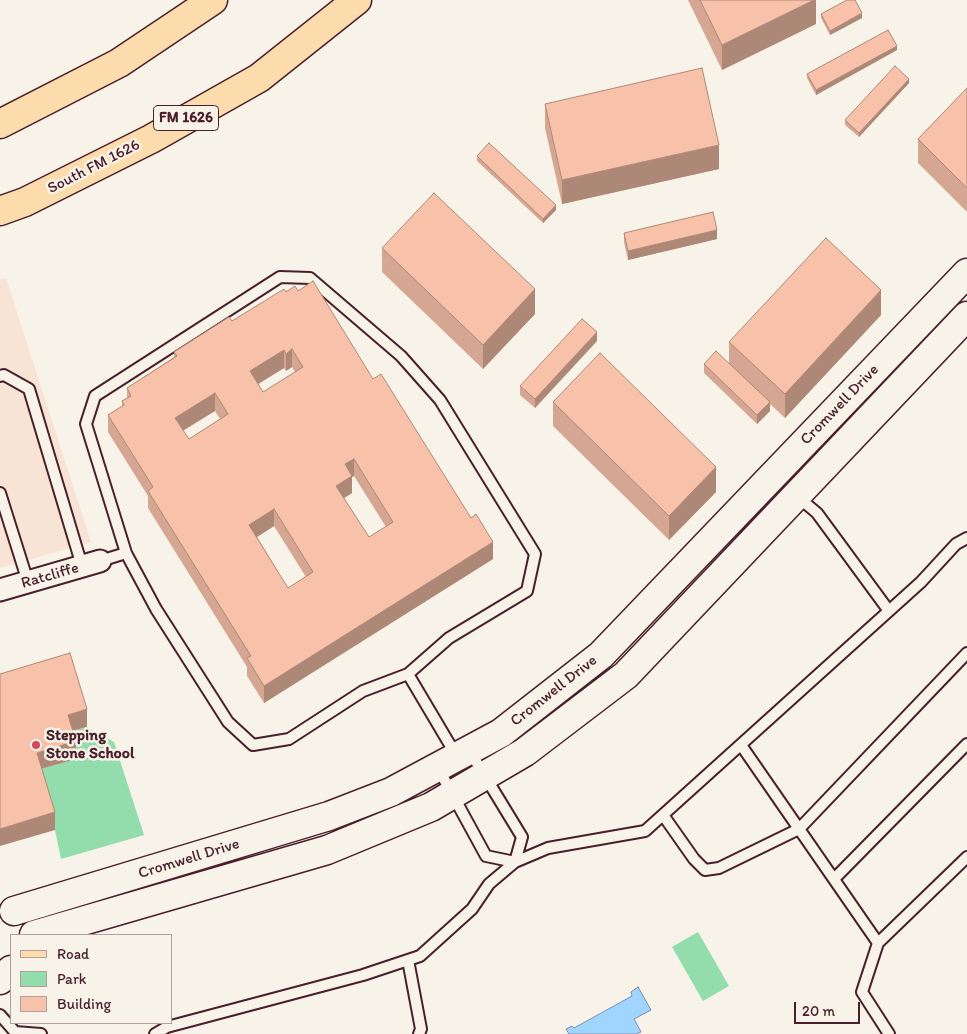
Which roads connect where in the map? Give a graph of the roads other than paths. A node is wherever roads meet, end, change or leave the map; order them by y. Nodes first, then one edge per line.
1 (214, 0) edge
2 (357, 0) edge
3 (0, 124) edge
4 (0, 211) edge
5 (967, 273) edge
6 (967, 316) edge
7 (0, 376) edge
8 (0, 493) edge
9 (797, 496) junction
10 (967, 538) edge
11 (126, 553) junction
12 (91, 564) junction
13 (28, 582) junction
14 (0, 590) edge
15 (889, 611) junction
16 (967, 653) edge
17 (408, 674) junction
18 (967, 744) edge
19 (741, 745) junction
20 (455, 758) junction
21 (484, 775) junction
22 (451, 794) junction
23 (663, 815) junction
24 (799, 829) junction
25 (967, 857) edge
26 (515, 862) junction
27 (834, 879) junction
28 (12, 915) edge
29 (37, 934) edge
30 (878, 943) junction
31 (408, 960) junction
32 (10, 971) edge
33 (0, 980) edge
34 (0, 1015) edge
35 (15, 1033) edge
36 (41, 1034) edge
37 (155, 1034) edge
38 (419, 1034) edge
39 (889, 1034) edge

1 - 3 main road
2 - 4 main road, South FM 1626 / FM 1626
5 - 20 street, Cromwell Drive
6 - 9 street, Cromwell Drive
7 - 12 lane
8 - 13 lane
9 - 15 lane
9 - 21 street, Cromwell Drive
10 - 15 lane
11 - 12 lane
11 - 17 lane
11 - 17 lane
12 - 13 street, Ratcliffe
13 - 14 street, Ratcliffe
15 - 19 lane
16 - 24 lane
17 - 20 lane
18 - 27 lane
19 - 23 lane
19 - 24 lane
20 - 21 lane
20 - 22 lane
20 - 28 street, Cromwell Drive
21 - 22 street, Cromwell Drive
21 - 26 lane
22 - 26 lane
22 - 29 street, Cromwell Drive
23 - 24 lane
23 - 26 lane
24 - 27 lane
25 - 30 lane
26 - 31 lane
27 - 30 lane
30 - 39 lane
31 - 37 lane
31 - 38 lane
32 - 33 street
34 - 35 lane
35 - 36 lane

